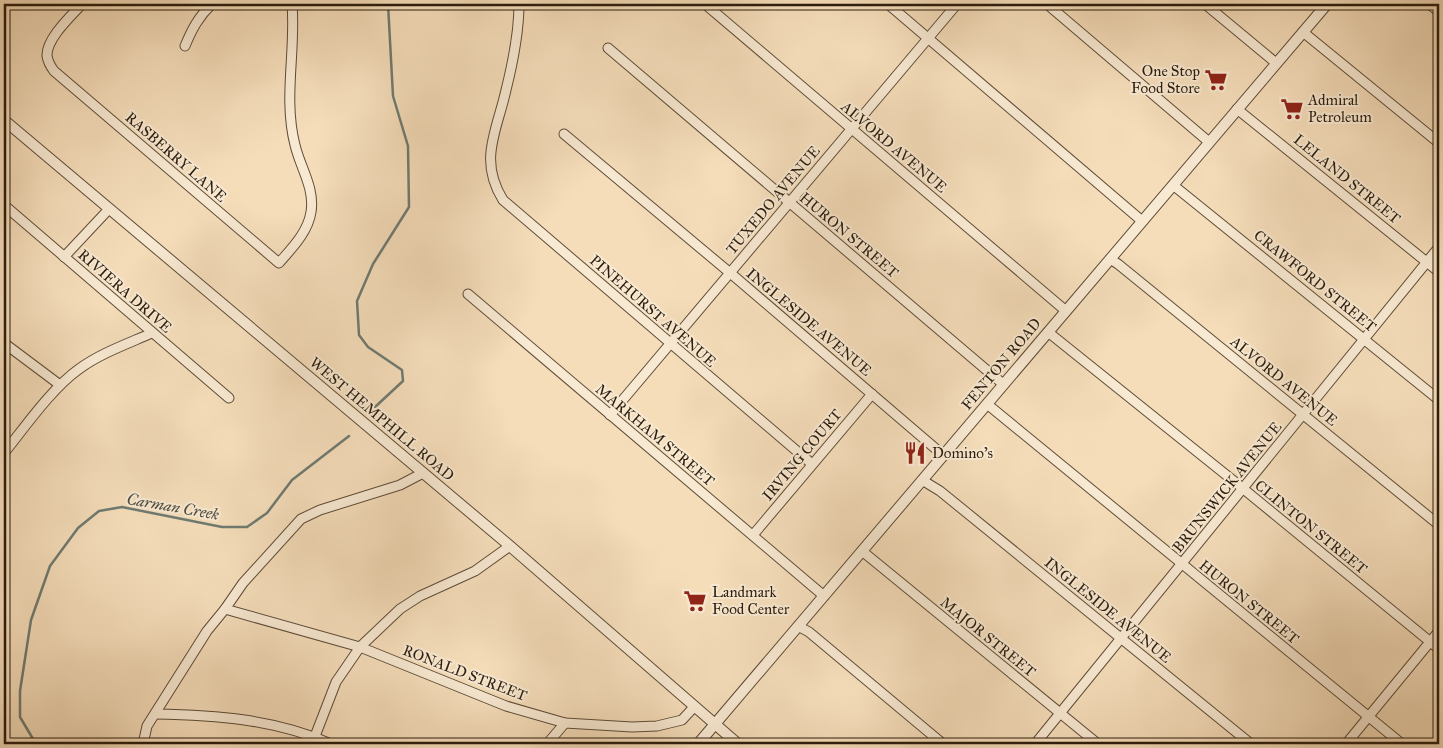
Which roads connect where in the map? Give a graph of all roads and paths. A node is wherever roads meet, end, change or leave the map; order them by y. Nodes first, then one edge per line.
1 (82, 4) edge
2 (212, 4) edge
3 (292, 4) edge
4 (519, 4) edge
5 (705, 4) edge
6 (888, 4) edge
7 (957, 4) edge
8 (1048, 4) edge
9 (1205, 4) edge
10 (1327, 4) edge
11 (1430, 4) edge
12 (1439, 11) edge
13 (1303, 32) junction
14 (928, 38) junction
15 (185, 46) dead end
16 (608, 48) dead end
17 (1276, 63) junction
18 (1237, 109) junction
19 (4, 120) edge
20 (851, 129) junction
21 (564, 134) dead end
22 (1209, 142) junction
23 (1439, 142) edge
24 (1173, 184) junction
25 (789, 202) junction
26 (4, 205) edge
27 (109, 209) junction
28 (1142, 221) junction
29 (1439, 247) edge
30 (64, 258) junction
31 (1110, 259) junction
32 (1427, 262) junction
33 (1439, 272) edge
34 (730, 273) junction
35 (468, 294) dead end
36 (1066, 311) junction
37 (1048, 332) junction
38 (152, 333) junction
39 (1365, 339) junction
40 (4, 343) edge
41 (670, 344) junction
42 (1003, 384) junction
43 (60, 385) junction
44 (872, 394) junction
45 (229, 398) dead end
46 (1439, 400) edge
47 (987, 404) junction
48 (610, 415) junction
49 (1303, 415) junction
50 (4, 453) edge
51 (943, 455) junction
52 (812, 464) junction
53 (423, 473) junction
54 (922, 480) junction
55 (1243, 489) junction
56 (1439, 526) edge
57 (752, 535) junction
58 (510, 546) junction
59 (862, 551) junction
60 (1181, 564) junction
61 (824, 596) junction
62 (225, 609) junction
63 (798, 626) junction
64 (1439, 631) edge
65 (1120, 638) junction
66 (1430, 642) junction
67 (360, 647) junction
68 (1439, 650) edge
69 (694, 707) junction
70 (155, 714) junction
71 (1060, 714) junction
72 (1369, 717) junction
73 (565, 723) junction
74 (715, 724) junction
75 (313, 740) edge
76 (143, 744) edge
77 (331, 744) edge
78 (546, 744) edge
79 (698, 744) edge
80 (738, 744) edge
81 (942, 744) edge
82 (1035, 744) edge
83 (1098, 744) edge
84 (1251, 744) edge
85 (1346, 744) edge
86 (1402, 744) edge

1 - 3 street, RASBERRY LANE
2 - 15 street
4 - 41 street, PINEHURST AVENUE
5 - 20 street, ALVORD AVENUE
6 - 14 street
7 - 14 street, TUXEDO AVENUE
8 - 22 street
9 - 17 street
10 - 13 street, FENTON ROAD
11 - 12 street
13 - 17 street, FENTON ROAD
13 - 23 street
14 - 20 street, TUXEDO AVENUE
14 - 28 street
16 - 25 street, HURON STREET
17 - 18 street, FENTON ROAD
18 - 22 street, FENTON ROAD
18 - 32 street, LELAND STREET
19 - 27 street, WEST HEMPHILL ROAD
20 - 25 street, TUXEDO AVENUE
20 - 36 street, ALVORD AVENUE
21 - 34 street, INGLESIDE AVENUE
22 - 24 street, FENTON ROAD
24 - 28 street, FENTON ROAD
24 - 39 street, CRAWFORD STREET
25 - 34 street, TUXEDO AVENUE
25 - 42 street, HURON STREET
26 - 30 street, RIVIERA DRIVE
27 - 30 street
27 - 53 street, WEST HEMPHILL ROAD
28 - 31 street, FENTON ROAD
29 - 32 street, BRUNSWICK AVENUE
30 - 38 street, RIVIERA DRIVE
31 - 36 street, FENTON ROAD
31 - 49 street, ALVORD AVENUE
32 - 33 street, LELAND STREET
32 - 39 street, BRUNSWICK AVENUE
34 - 41 street, TUXEDO AVENUE
34 - 44 street, INGLESIDE AVENUE
35 - 48 street, MARKHAM STREET
36 - 37 street, FENTON ROAD
37 - 42 street, FENTON ROAD
37 - 55 street, CLINTON STREET
38 - 43 street
38 - 45 street, RIVIERA DRIVE
39 - 46 street, CRAWFORD STREET
39 - 49 street, BRUNSWICK AVENUE
40 - 43 street
41 - 48 street, TUXEDO AVENUE
41 - 52 street, PINEHURST AVENUE
42 - 47 street, FENTON ROAD
43 - 50 street
44 - 51 street, INGLESIDE AVENUE
44 - 52 street, IRVING COURT
47 - 51 street, FENTON ROAD
47 - 60 street, HURON STREET
48 - 57 street, MARKHAM STREET
49 - 55 street, BRUNSWICK AVENUE
49 - 56 street, ALVORD AVENUE
51 - 54 street, FENTON ROAD
52 - 57 street, IRVING COURT
53 - 58 street, WEST HEMPHILL ROAD
53 - 62 street
54 - 59 street, FENTON ROAD
54 - 65 street, INGLESIDE AVENUE
55 - 60 street, BRUNSWICK AVENUE
55 - 66 street, CLINTON STREET
57 - 61 street, MARKHAM STREET
58 - 67 street
58 - 69 street, WEST HEMPHILL ROAD
59 - 61 street, FENTON ROAD
59 - 71 street, MAJOR STREET
60 - 65 street, BRUNSWICK AVENUE
60 - 72 street, HURON STREET
61 - 63 street, FENTON ROAD
62 - 67 street, RONALD STREET
62 - 70 street
63 - 74 street, FENTON ROAD
63 - 81 street
64 - 66 street
65 - 71 street, BRUNSWICK AVENUE
65 - 84 street, INGLESIDE AVENUE
66 - 68 street, CLINTON STREET
66 - 72 street
67 - 73 street, RONALD STREET
67 - 75 street
69 - 73 street, RONALD STREET
69 - 74 street, WEST HEMPHILL ROAD
70 - 75 street
70 - 76 street
71 - 82 street, BRUNSWICK AVENUE
71 - 83 street, MAJOR STREET
72 - 85 street
72 - 86 street, HURON STREET
73 - 78 street
74 - 79 street, FENTON ROAD
74 - 80 street, WEST HEMPHILL ROAD
75 - 77 street

